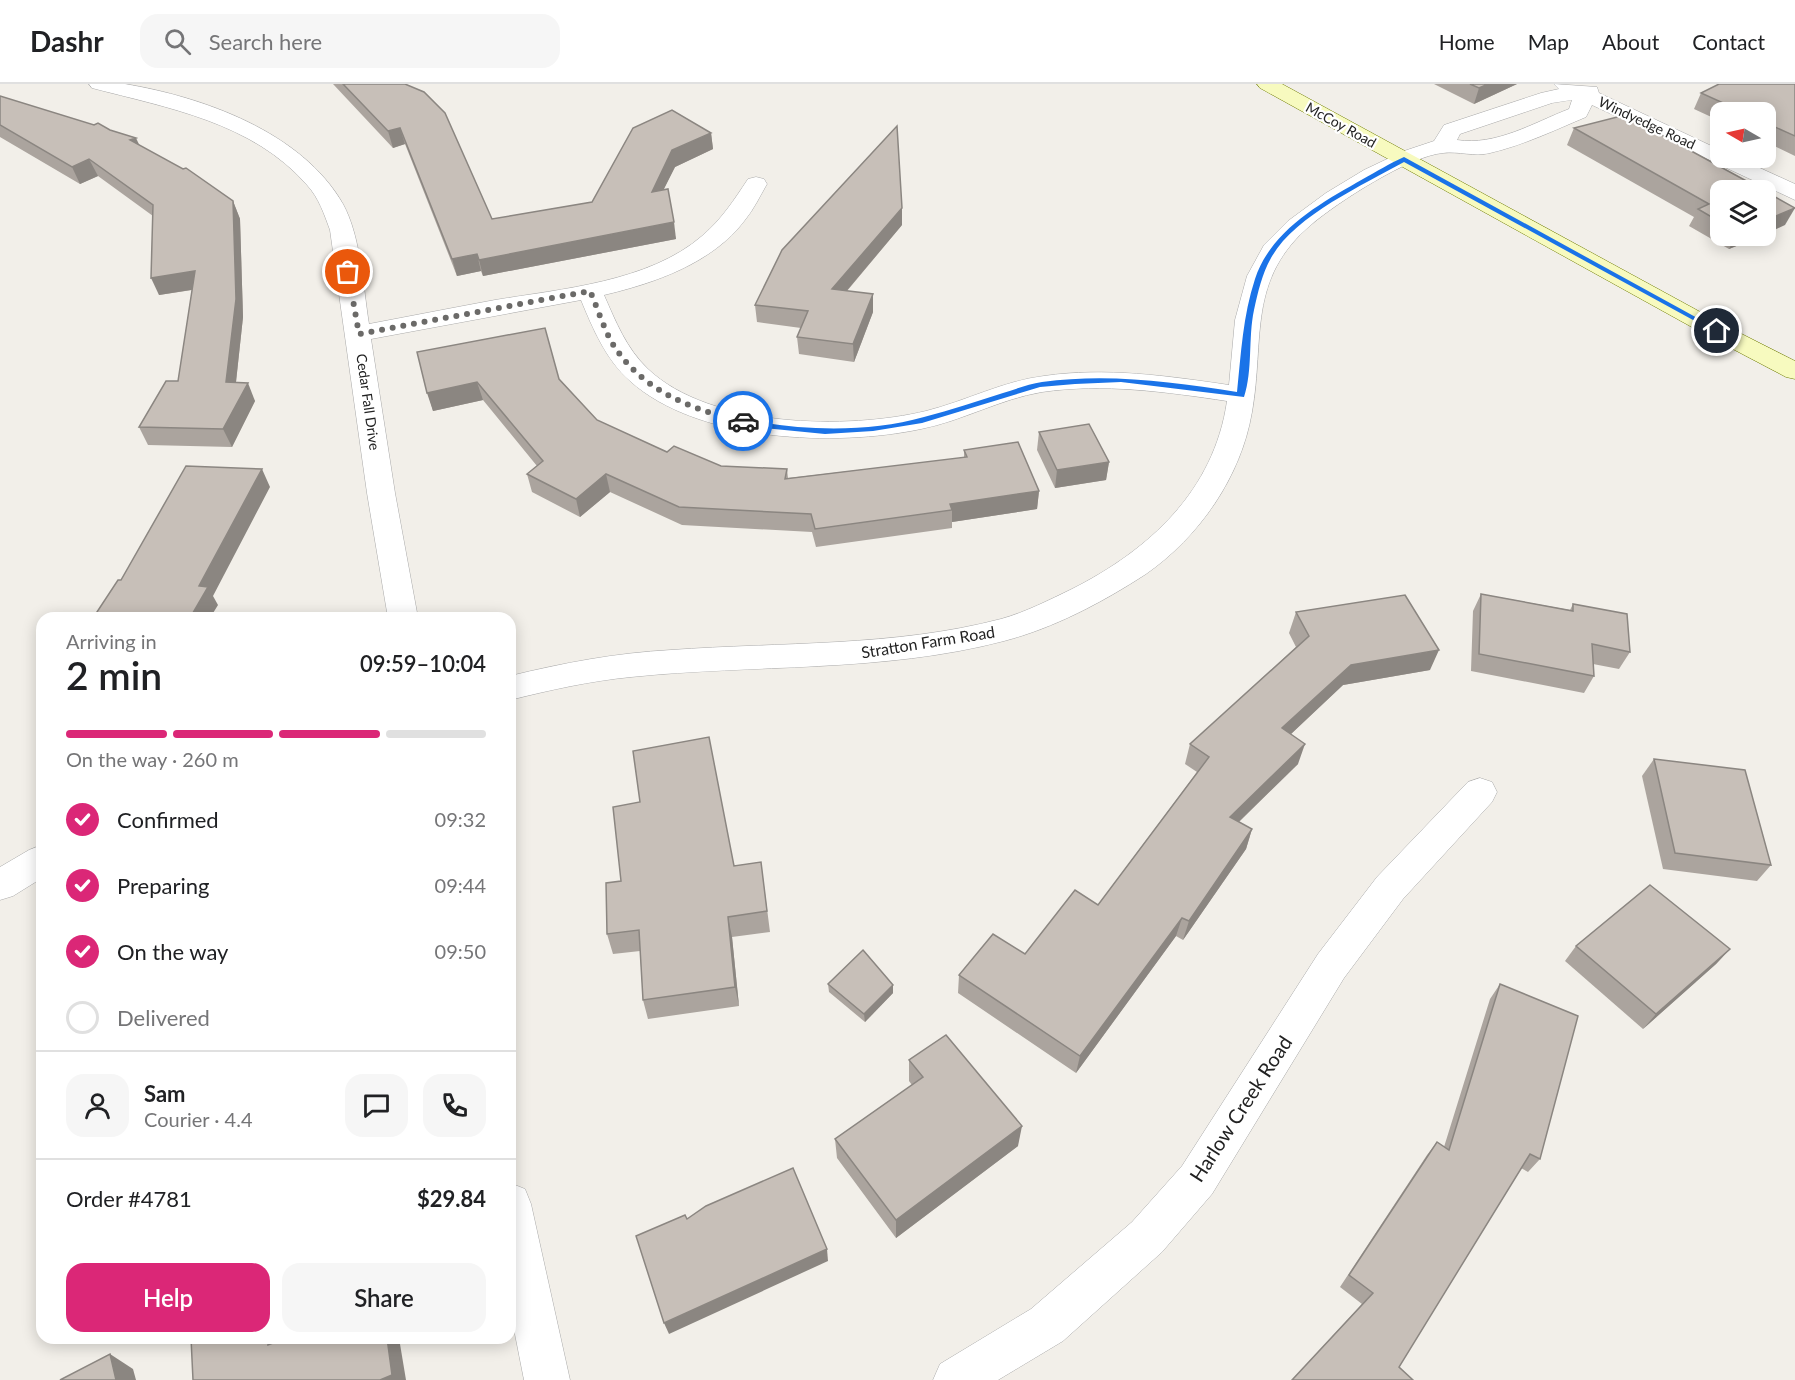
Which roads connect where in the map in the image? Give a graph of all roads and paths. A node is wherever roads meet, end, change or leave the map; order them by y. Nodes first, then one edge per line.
1 (99, 84) edge
2 (1267, 84) edge
3 (1610, 84) edge
4 (1574, 89) edge
5 (1404, 159) junction
6 (756, 184) dead end
7 (1795, 193) edge
8 (590, 291) junction
9 (359, 334) junction
10 (1795, 371) edge
11 (1241, 395) junction
12 (402, 612) edge
13 (516, 687) edge
14 (1480, 792) dead end
15 (36, 864) edge
16 (0, 885) edge
17 (516, 1233) edge
18 (547, 1380) edge
19 (956, 1380) edge

1 - 9 street, Cedar Fall Drive
2 - 5 main road, McCoy Road
3 - 4 street
4 - 5 street, Stratton Farm Road
4 - 7 street, Windyedge Road
5 - 10 main road, McCoy Road
5 - 11 street, Stratton Farm Road
6 - 8 street
8 - 9 street
8 - 11 street
9 - 12 street, Cedar Fall Drive
11 - 13 street, Stratton Farm Road
14 - 19 street, Harlow Creek Road
15 - 16 street
17 - 18 street

